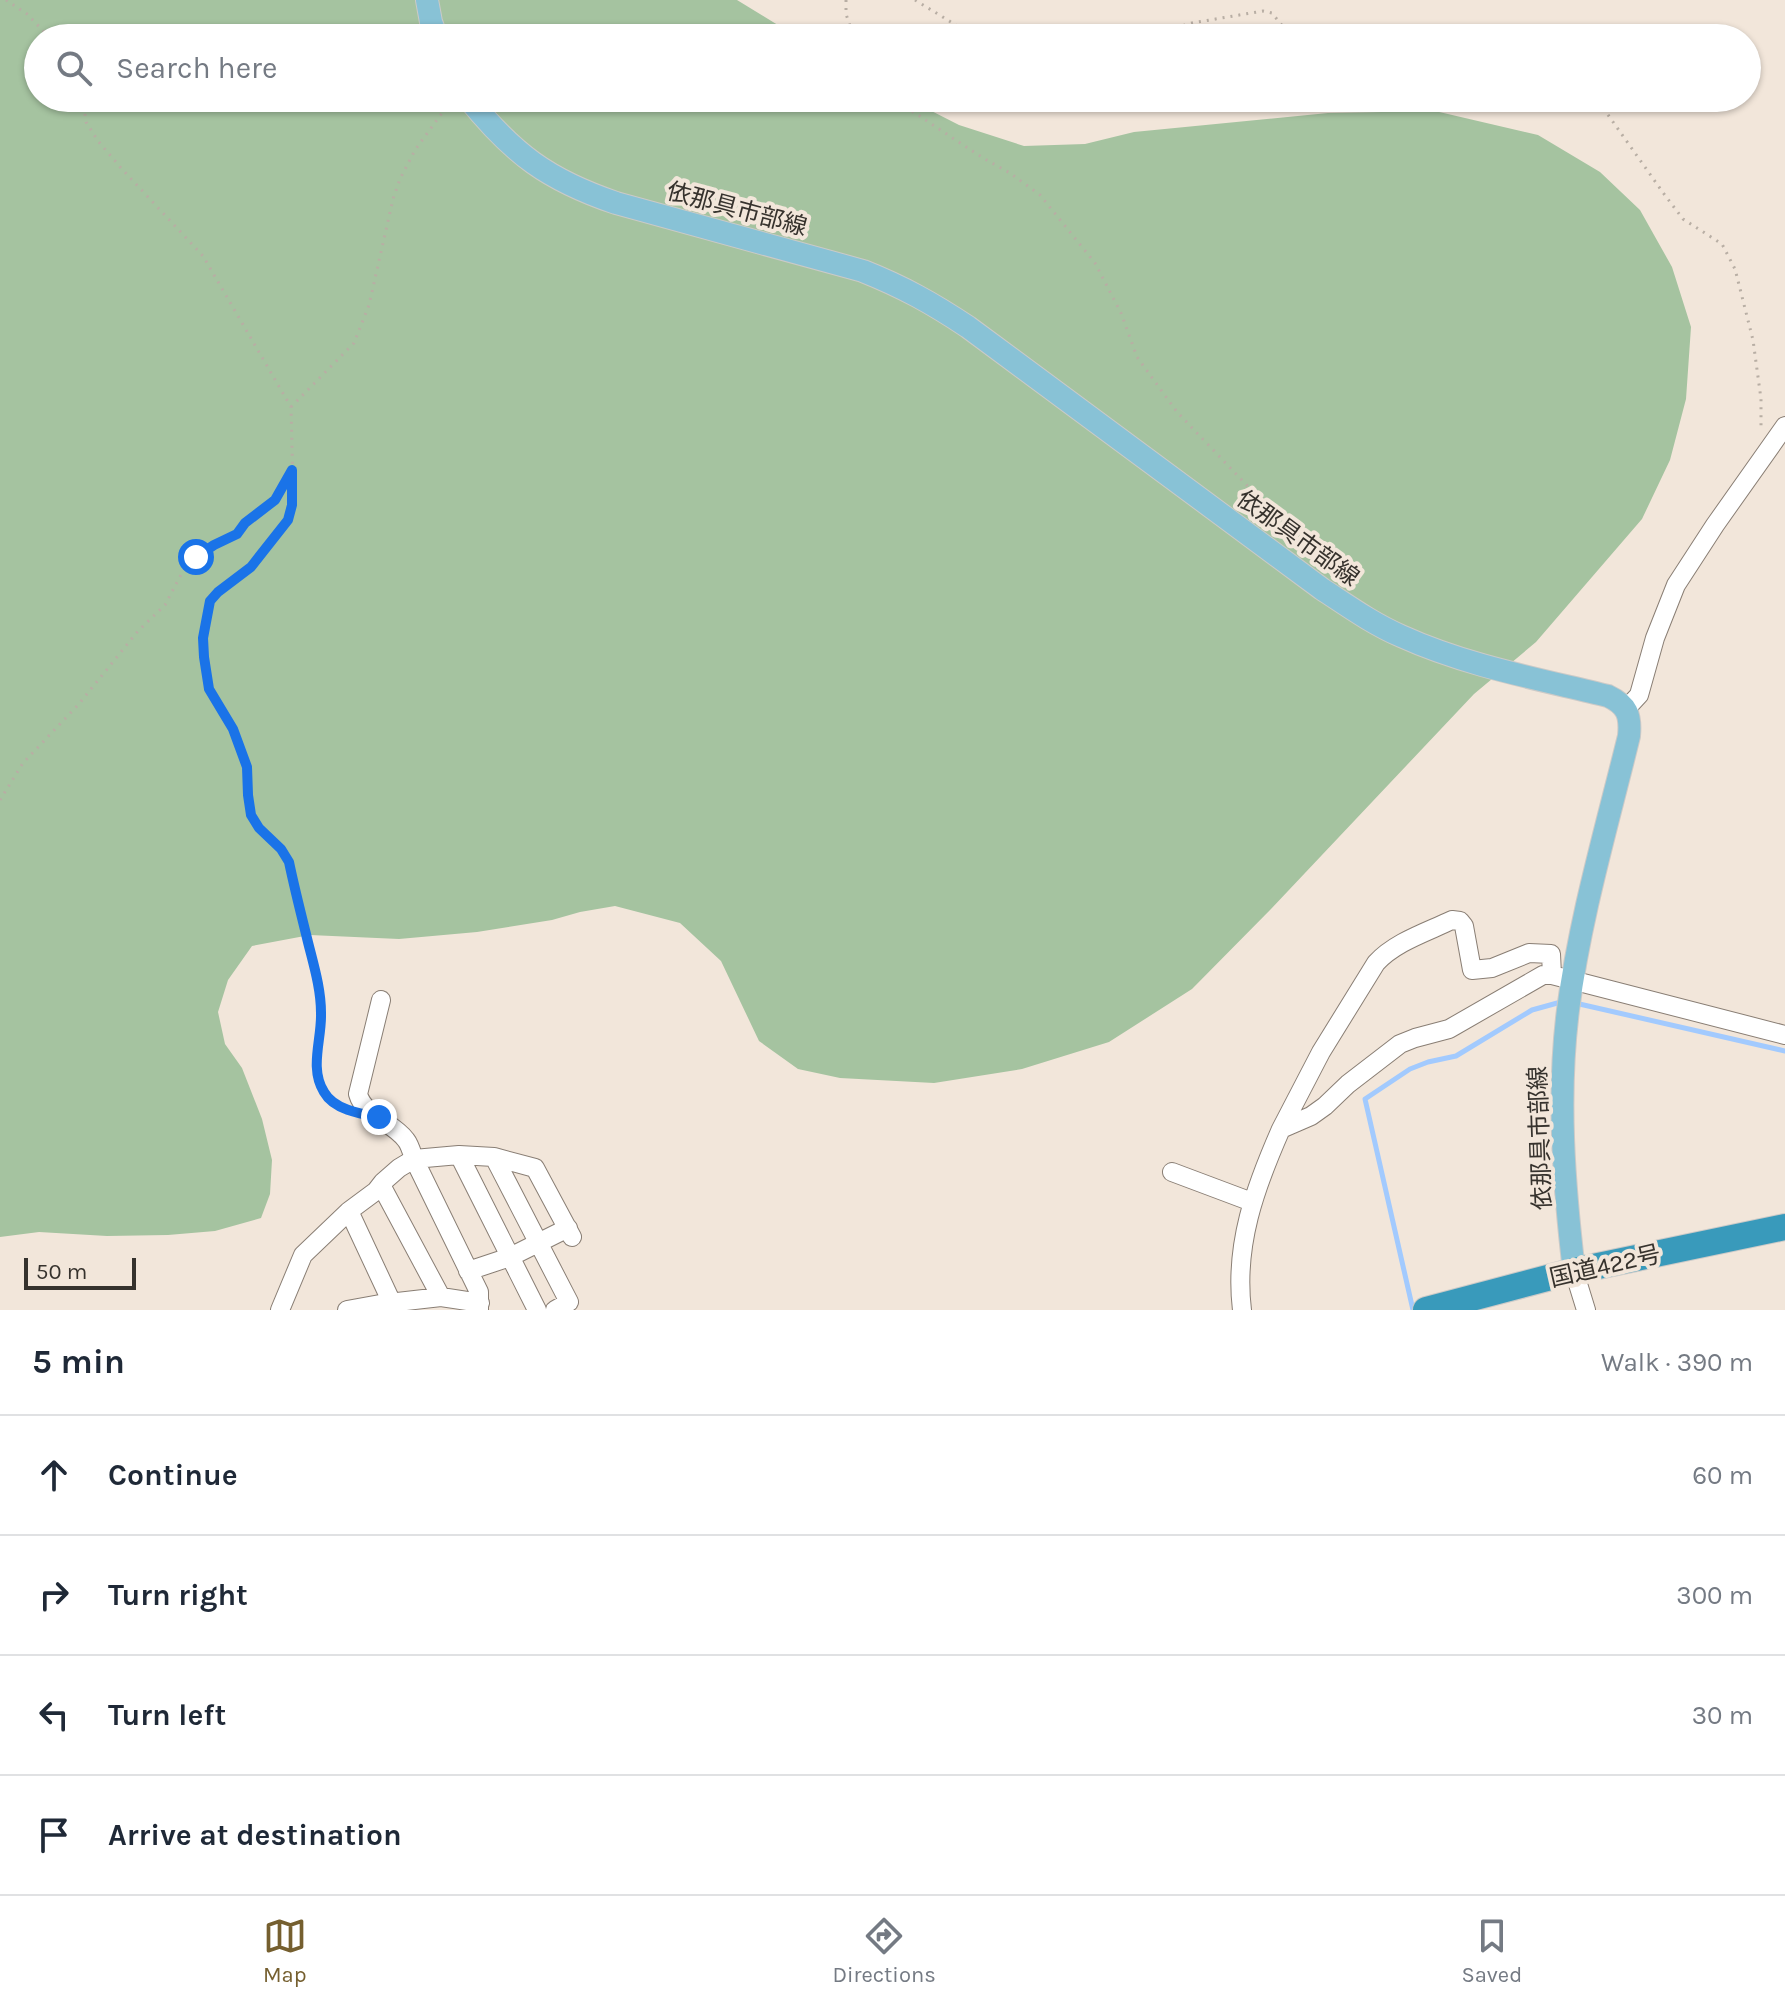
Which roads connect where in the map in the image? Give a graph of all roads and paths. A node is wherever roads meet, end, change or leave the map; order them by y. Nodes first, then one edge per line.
1 (6, 0) edge
2 (427, 0) edge
3 (846, 0) edge
4 (915, 0) edge
5 (37, 24) edge
6 (432, 24) edge
7 (849, 24) edge
8 (954, 24) edge
9 (1188, 24) edge
10 (1281, 24) edge
11 (85, 112) edge
12 (444, 112) edge
13 (479, 112) edge
14 (913, 112) edge
15 (1606, 112) edge
16 (291, 407) junction
17 (1785, 426) edge
18 (1762, 458) junction
19 (292, 470) junction
20 (1281, 559) junction
21 (1626, 709) junction
22 (0, 800) edge
23 (1562, 978) junction
24 (381, 1000) dead end
25 (1785, 1035) edge
26 (346, 1108) dead end
27 (1281, 1129) junction
28 (459, 1155) junction
29 (494, 1157) junction
30 (414, 1159) junction
31 (1172, 1172) dead end
32 (381, 1185) junction
33 (1252, 1202) junction
34 (349, 1211) junction
35 (1785, 1227) edge
36 (539, 1243) junction
37 (510, 1257) junction
38 (468, 1271) junction
39 (1574, 1271) junction
40 (443, 1302) edge
41 (412, 1305) edge
42 (384, 1306) edge
43 (479, 1306) edge
44 (280, 1310) edge
45 (347, 1310) edge
46 (537, 1310) edge
47 (555, 1310) edge
48 (1242, 1310) edge
49 (1426, 1310) edge
50 (1586, 1310) edge

1 - 5 path
2 - 6 main road
3 - 7 path
4 - 8 path
9 - 10 path
11 - 16 path
12 - 16 path
13 - 20 main road, 依那具市部線
14 - 20 path
15 - 18 path
16 - 19 path
17 - 18 street
18 - 21 street
19 - 22 path
19 - 26 path
20 - 21 main road, 依那具市部線
21 - 23 main road, 依那具市部線
23 - 25 street
23 - 27 street
23 - 27 street
23 - 39 main road, 依那具市部線
24 - 30 street
27 - 33 street
28 - 29 street
28 - 30 street
28 - 37 street
29 - 36 street
29 - 36 street
30 - 32 street
30 - 38 street
31 - 33 street
32 - 34 street
32 - 40 street
33 - 48 street
34 - 42 street
34 - 44 street
35 - 39 highway, 国道422号
36 - 37 street
36 - 47 street
37 - 38 street
37 - 46 street
38 - 43 street
39 - 49 highway, 国道422号
39 - 50 street
40 - 41 street
40 - 43 street
41 - 42 street
42 - 45 street

